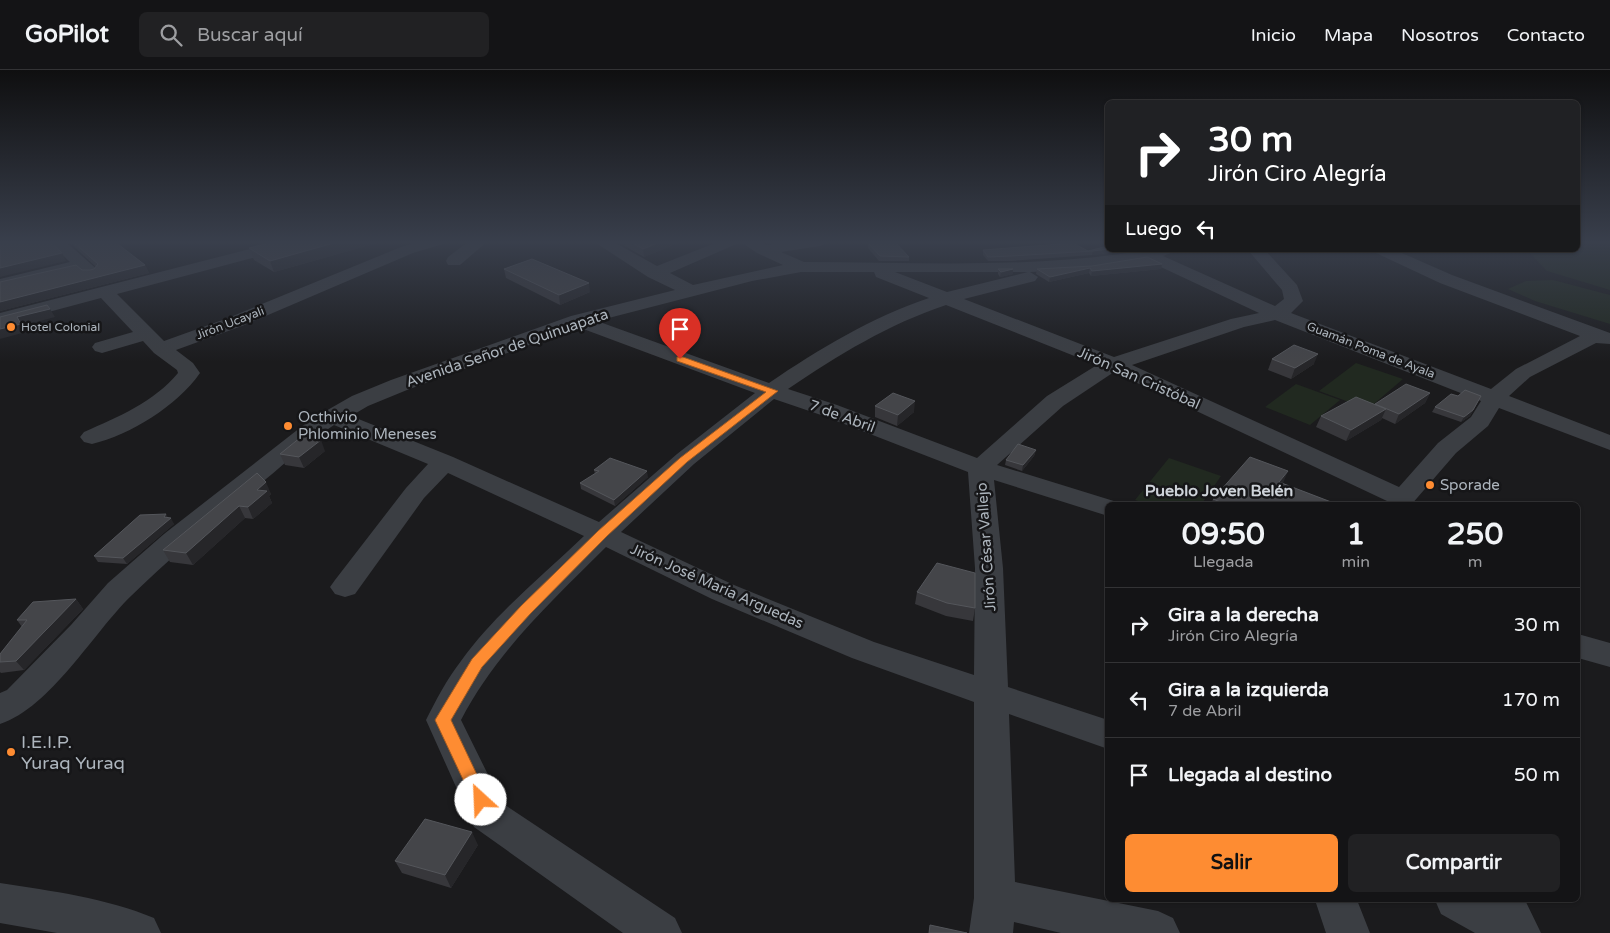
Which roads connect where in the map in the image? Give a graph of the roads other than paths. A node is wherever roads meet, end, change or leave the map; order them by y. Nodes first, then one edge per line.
1 (101, 281) edge
2 (146, 281) edge
3 (333, 281) edge
4 (672, 281) edge
5 (730, 281) edge
6 (903, 281) edge
7 (1010, 281) edge
8 (1210, 281) edge
9 (1284, 281) edge
10 (1452, 281) edge
11 (690, 291) junction
12 (105, 292) junction
13 (943, 298) junction
14 (1277, 314) junction
15 (0, 319) edge
16 (578, 320) junction
17 (1605, 338) edge
18 (154, 342) junction
19 (102, 347) dead end
20 (1113, 364) junction
21 (773, 391) junction
22 (1494, 398) junction
23 (334, 417) junction
24 (92, 437) dead end
25 (1610, 443) edge
26 (444, 462) junction
27 (980, 468) junction
28 (1400, 502) edge
29 (1105, 507) edge
30 (603, 534) junction
31 (345, 587) dead end
32 (1580, 647) edge
33 (1610, 655) edge
34 (992, 694) junction
35 (9, 704) edge
36 (1105, 734) edge
37 (1337, 902) edge
38 (1461, 902) edge
39 (0, 903) edge
40 (993, 915) edge
41 (1513, 922) edge
42 (139, 933) edge
43 (660, 933) edge
44 (1158, 933) edge
45 (1348, 933) edge

1 - 12 street
2 - 12 street
3 - 18 street, Jirón Ucayali
4 - 11 street
5 - 11 street, Avenida Señor de Quinuapata
6 - 13 street, Jirón San Cristóbal
7 - 13 street
8 - 14 street, Guamán Poma de Ayala
9 - 14 street
10 - 17 street
11 - 16 street, Avenida Señor de Quinuapata
12 - 15 street
12 - 18 street
13 - 20 street, Jirón San Cristóbal
13 - 21 street
14 - 20 street, Jirón César Vallejo
14 - 22 street, Guamán Poma de Ayala
16 - 21 street, 7 de Abril
16 - 23 street, Avenida Señor de Quinuapata
17 - 22 street
18 - 19 street, Jirón Ucayali
18 - 24 street
20 - 27 street, Jirón César Vallejo
20 - 28 street, Jirón San Cristóbal
21 - 27 street, 7 de Abril
21 - 30 street
22 - 25 street, Guamán Poma de Ayala
22 - 28 street
23 - 26 street, Jirón José María Arguedas
23 - 35 street, Avenida Señor de Quinuapata
26 - 30 street, Jirón José María Arguedas
26 - 31 street
27 - 29 street, 7 de Abril
27 - 34 street, Jirón César Vallejo
30 - 34 street, Jirón José María Arguedas
30 - 43 street
32 - 33 street
34 - 36 street, Jirón José María Arguedas
34 - 40 street, Jirón César Vallejo
37 - 45 street
38 - 41 street
39 - 42 street
40 - 44 street

